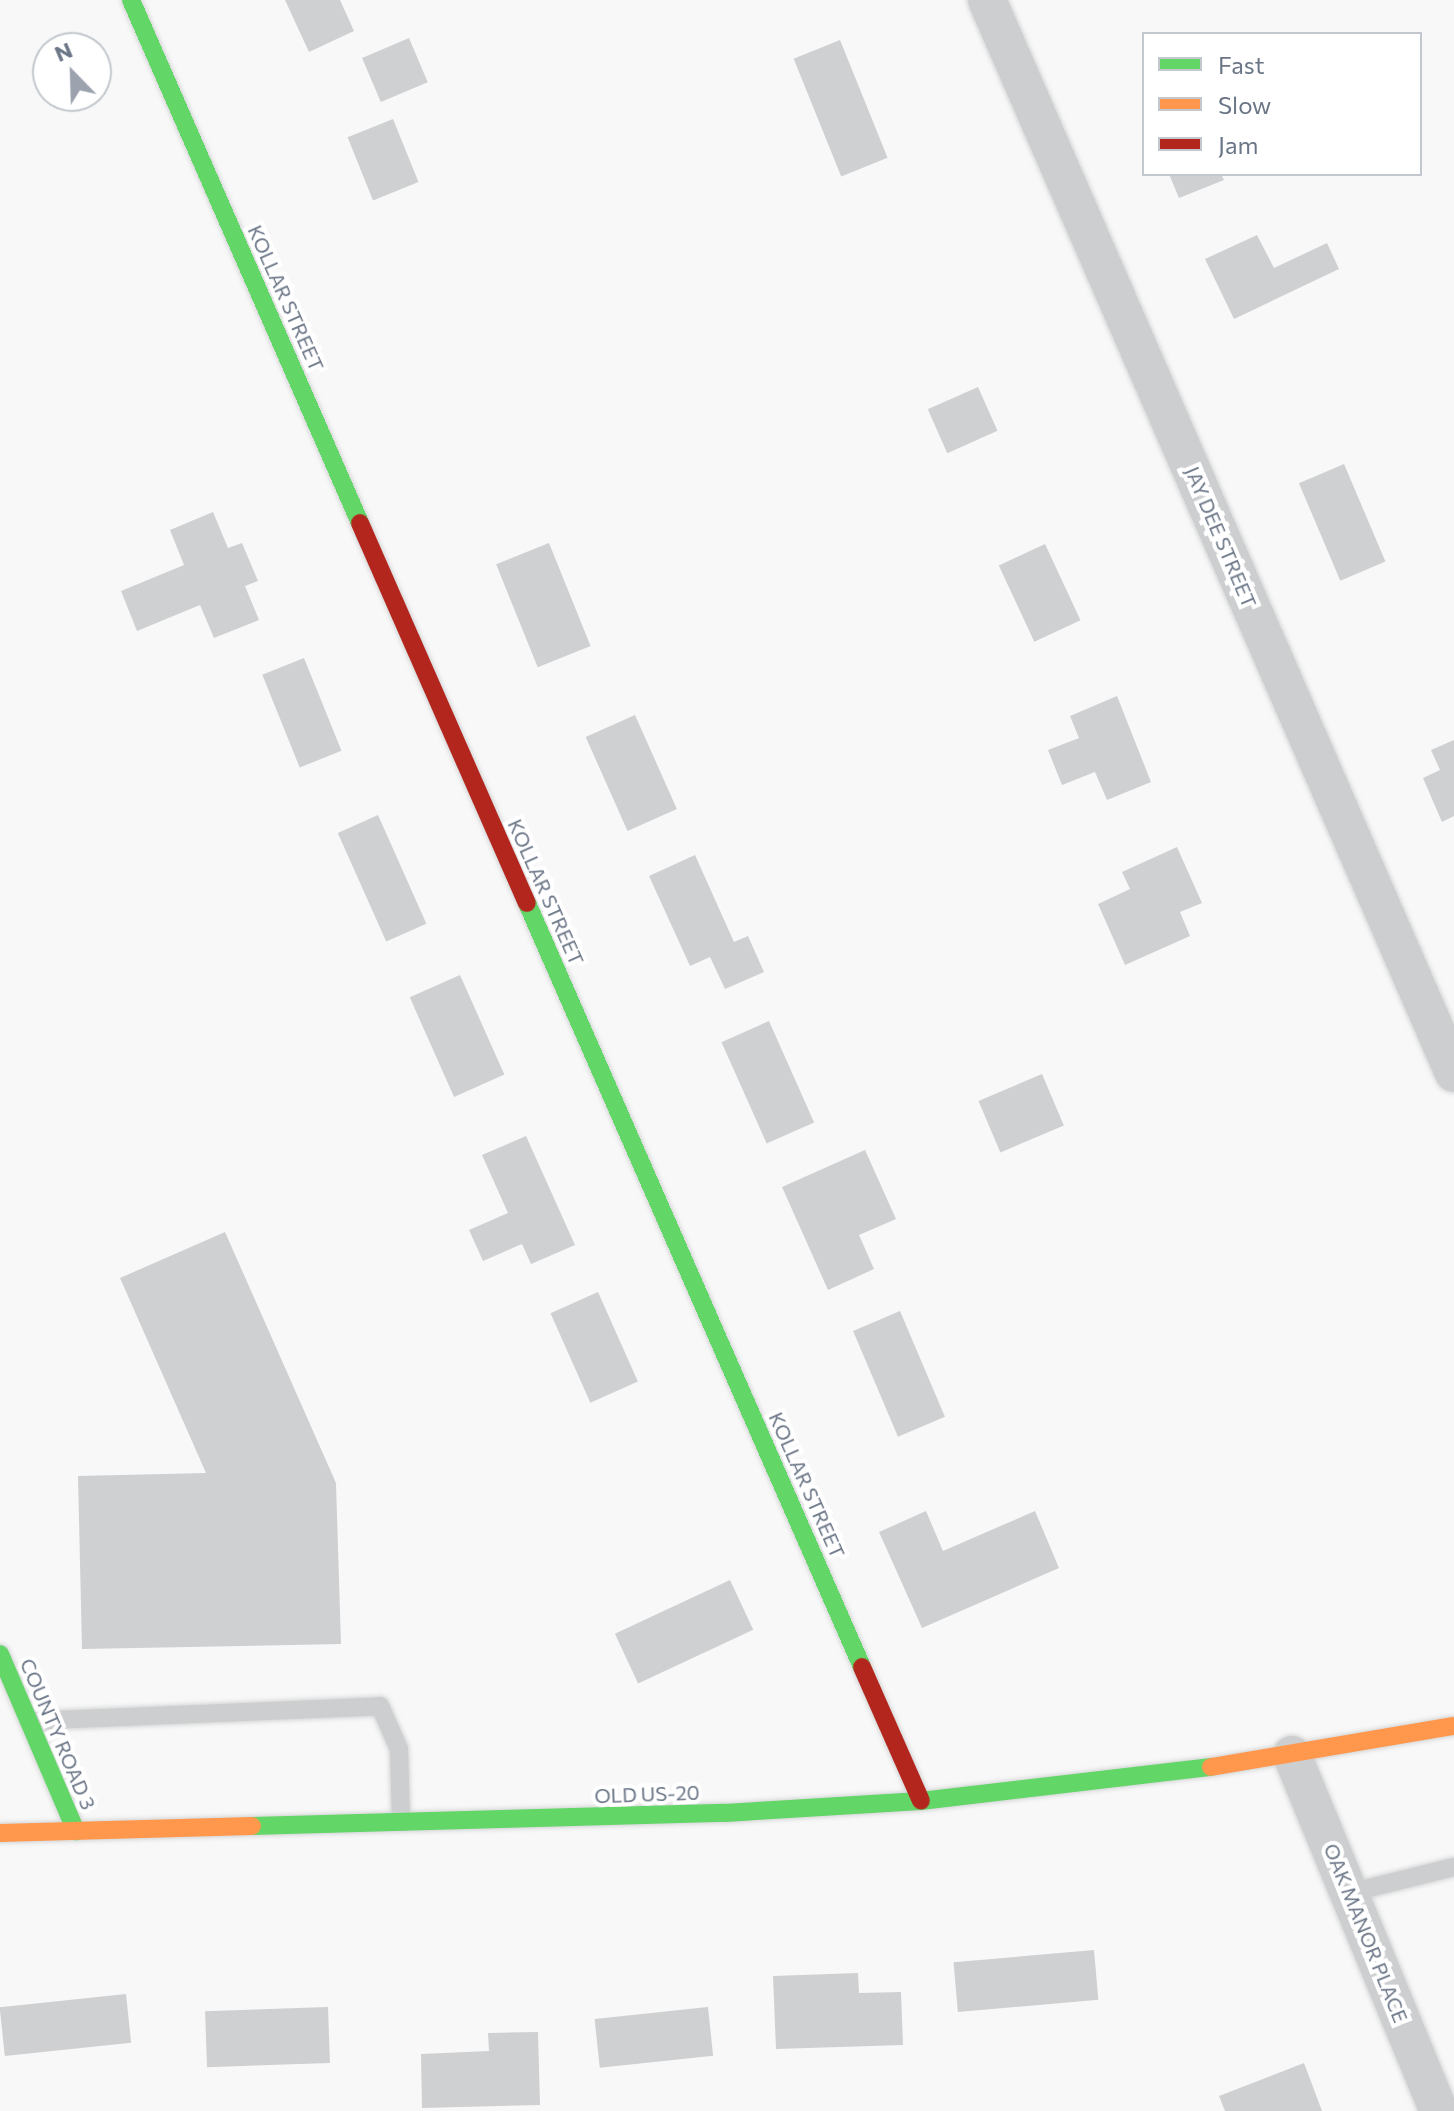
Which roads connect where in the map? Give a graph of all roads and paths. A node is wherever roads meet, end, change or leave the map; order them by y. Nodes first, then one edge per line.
1 (131, 0) edge
2 (987, 0) edge
3 (1454, 1073) edge
4 (0, 1654) edge
5 (29, 1721) junction
6 (1454, 1726) edge
7 (1292, 1755) junction
8 (921, 1801) junction
9 (401, 1822) junction
10 (76, 1831) junction
11 (0, 1833) edge
12 (1454, 1867) edge
13 (1349, 1893) junction
14 (1439, 2111) edge

1 - 8 street, KOLLAR STREET
2 - 3 street, JAY DEE STREET
4 - 5 street, COUNTY ROAD 3
5 - 9 lane
5 - 10 street, COUNTY ROAD 3
6 - 7 street, OLD US-20
7 - 8 street, OLD US-20
7 - 13 street, OAK MANOR PLACE
8 - 9 street, OLD US-20
9 - 10 street, OLD US-20
10 - 11 street, OLD US-20
12 - 13 lane
13 - 14 street, OAK MANOR PLACE

